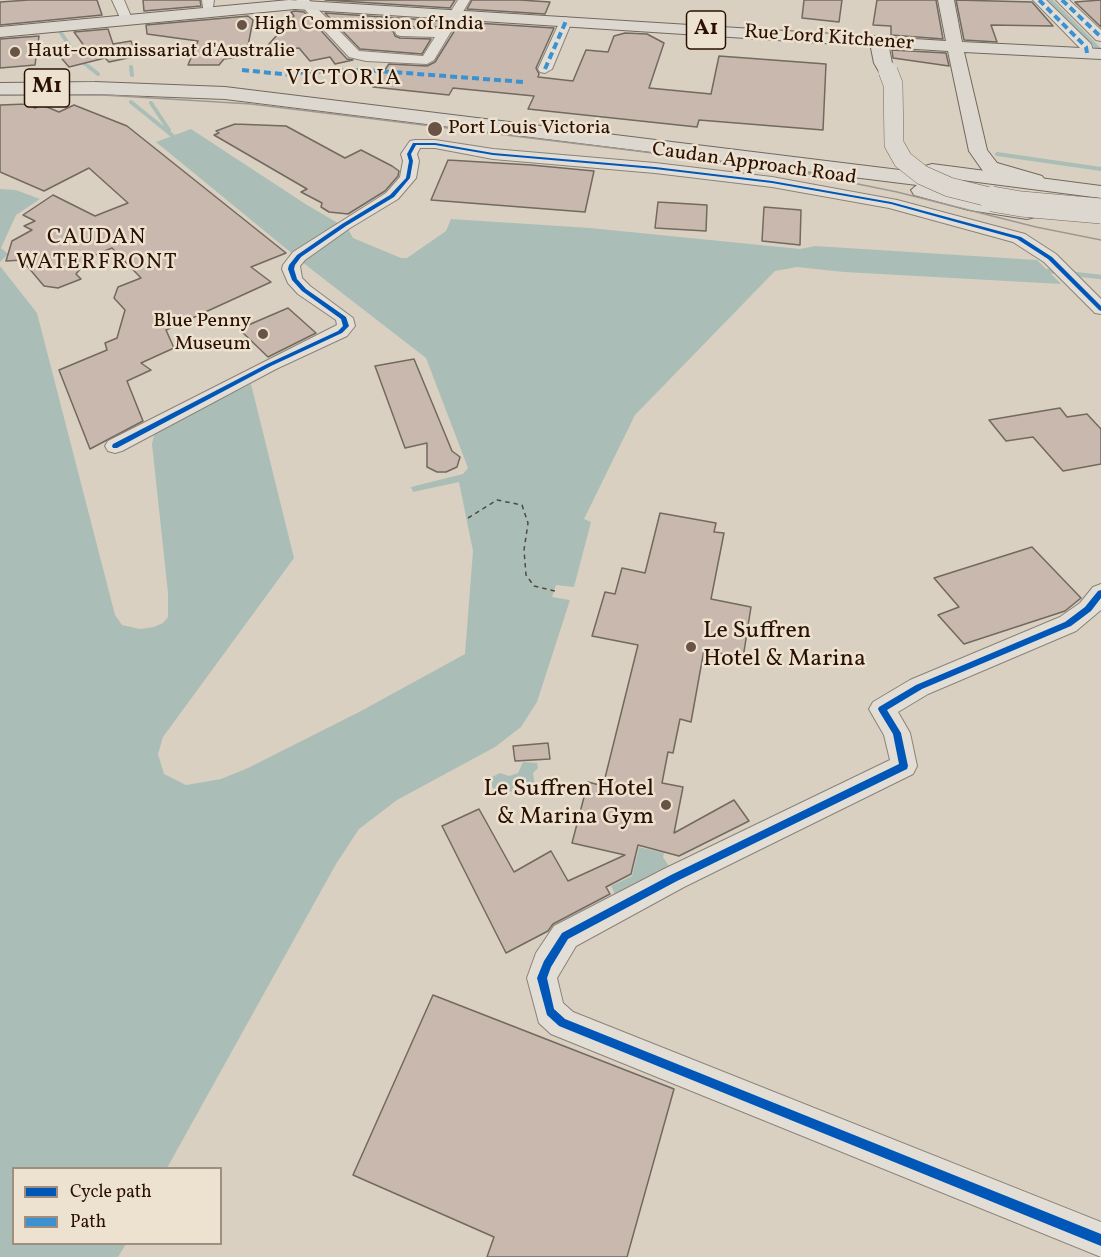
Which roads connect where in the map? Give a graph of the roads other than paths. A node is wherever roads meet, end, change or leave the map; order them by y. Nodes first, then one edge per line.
1 (118, 0) edge
2 (946, 0) edge
3 (1039, 0) edge
4 (1062, 0) edge
5 (304, 2) edge
6 (208, 5) edge
7 (460, 7) edge
8 (119, 20) junction
9 (566, 21) junction
10 (0, 32) edge
11 (401, 32) dead end
12 (445, 33) junction
13 (1101, 37) edge
14 (879, 43) junction
15 (955, 47) junction
16 (1093, 53) edge
17 (545, 69) dead end
18 (0, 80) edge
19 (90, 84) junction
20 (0, 89) edge
21 (811, 160) junction
22 (1035, 180) junction
23 (1101, 188) edge
24 (1101, 192) edge
25 (1101, 202) edge
26 (1101, 211) edge
27 (1101, 218) edge
28 (1101, 309) edge
29 (115, 446) dead end
30 (1101, 593) edge
31 (1101, 1240) edge

1 - 8 street
2 - 15 main road
3 - 16 street
4 - 13 street
5 - 6 main road, A1
5 - 7 main road, Rue Lord Kitchener / A1
5 - 12 street
6 - 8 main road, A1
7 - 9 main road, Rue Lord Kitchener / A1
7 - 12 street
8 - 10 main road, A1
9 - 14 main road, Rue Lord Kitchener / A1
9 - 17 street
11 - 12 street
14 - 15 main road, Rue Lord Kitchener / A1
14 - 26 highway, bridge
15 - 16 main road, Rue Lord Kitchener / A1
15 - 22 main road
18 - 19 highway, M1
19 - 20 highway, M1
19 - 21 highway, M1
21 - 22 highway
21 - 24 highway, M1
21 - 25 highway, M1
21 - 27 highway
22 - 23 highway
28 - 29 street, Caudan Approach Road
30 - 31 street

